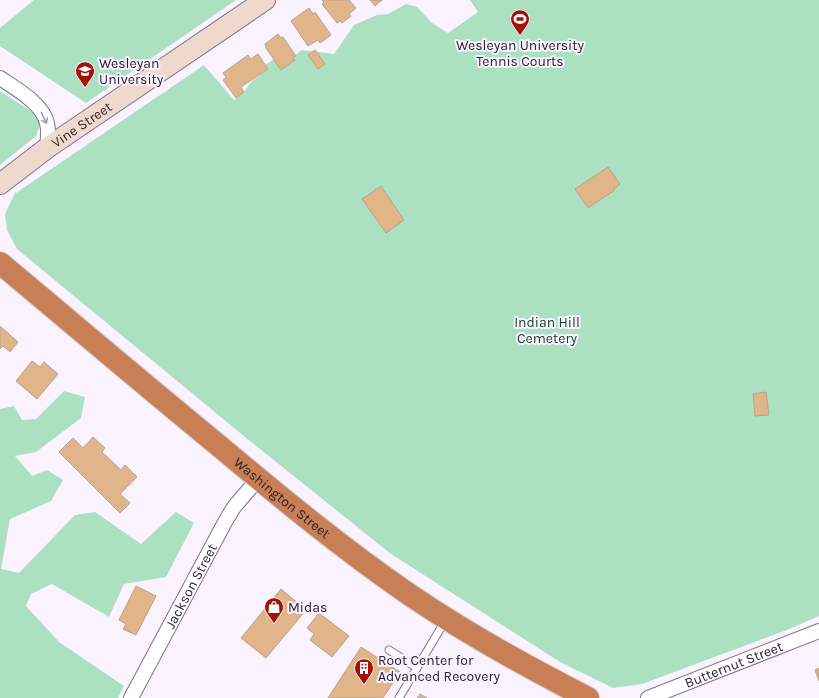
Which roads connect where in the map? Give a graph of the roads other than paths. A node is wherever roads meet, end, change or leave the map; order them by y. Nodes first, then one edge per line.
1 (265, 0) edge
2 (0, 78) edge
3 (47, 148) junction
4 (0, 184) edge
5 (0, 263) edge
6 (258, 479) junction
7 (446, 619) junction
8 (819, 631) edge
9 (389, 650) dead end
10 (417, 668) junction
11 (131, 698) edge
12 (399, 698) edge
13 (588, 698) edge
14 (648, 698) edge

1 - 3 street, Vine Street
2 -> 3 street
3 - 4 street, Vine Street
5 - 6 highway, Washington Street
6 - 7 highway, Washington Street
6 - 11 street, Jackson Street
7 - 10 lane
7 - 13 highway, Washington Street
8 - 14 street, Butternut Street
9 - 10 lane
10 - 12 lane

